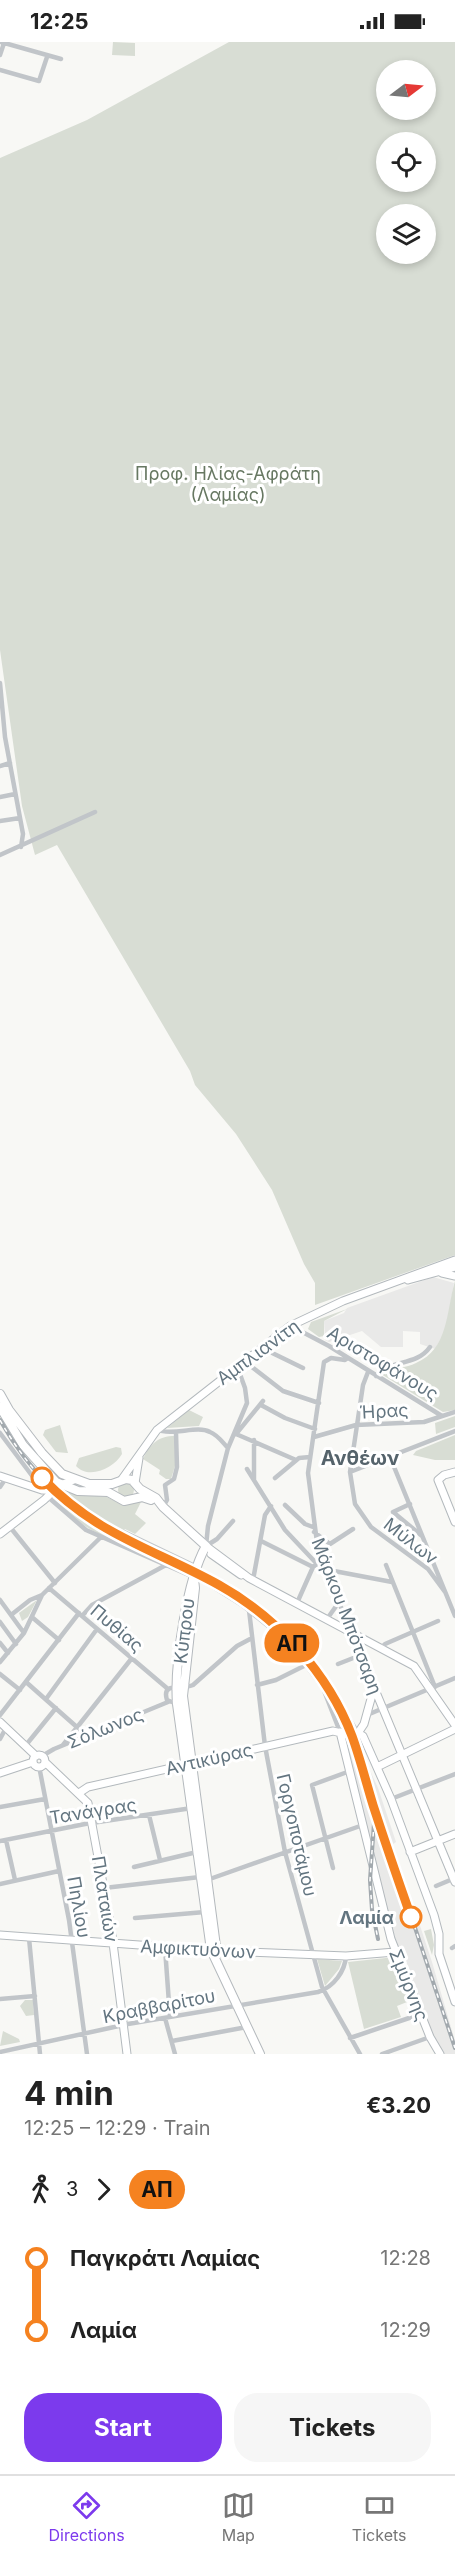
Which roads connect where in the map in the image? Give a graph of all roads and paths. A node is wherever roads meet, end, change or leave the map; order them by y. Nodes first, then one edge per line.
1 (3, 42) edge
2 (0, 55) edge
3 (47, 57) junction
4 (61, 59) dead end
5 (0, 70) edge
6 (0, 683) edge
7 (0, 696) edge
8 (10, 763) junction
9 (0, 766) edge
10 (15, 794) junction
11 (0, 797) edge
12 (95, 813) dead end
13 (20, 818) junction
14 (0, 821) edge
15 (21, 847) junction
16 (0, 855) edge
17 (455, 1260) edge
18 (455, 1267) edge
19 (434, 1274) junction
20 (455, 1276) edge
21 (398, 1281) junction
22 (301, 1320) junction
23 (290, 1326) junction
24 (307, 1334) junction
25 (430, 1347) dead end
26 (262, 1348) junction
27 (348, 1358) junction
28 (244, 1361) junction
29 (237, 1366) junction
30 (303, 1368) dead end
31 (368, 1372) junction
32 (376, 1376) junction
33 (0, 1394) edge
34 (319, 1403) junction
35 (0, 1407) edge
36 (455, 1412) edge
37 (442, 1416) junction
38 (356, 1425) junction
39 (315, 1429) junction
40 (157, 1430) junction
41 (455, 1431) edge
42 (0, 1433) edge
43 (176, 1433) junction
44 (237, 1434) junction
45 (314, 1437) junction
46 (232, 1439) junction
47 (254, 1440) junction
48 (228, 1449) junction
49 (140, 1455) junction
50 (310, 1457) junction
51 (390, 1457) junction
52 (296, 1460) junction
53 (247, 1469) dead end
54 (454, 1471) edge
55 (350, 1472) junction
56 (31, 1476) junction
57 (3, 1477) edge
58 (275, 1478) dead end
59 (74, 1480) junction
60 (254, 1480) junction
61 (120, 1481) junction
62 (25, 1485) junction
63 (136, 1485) junction
64 (0, 1487) edge
65 (57, 1487) junction
66 (42, 1490) junction
67 (48, 1497) junction
68 (118, 1498) junction
69 (134, 1498) junction
70 (410, 1504) junction
71 (285, 1505) dead end
72 (271, 1506) junction
73 (163, 1507) junction
74 (233, 1521) dead end
75 (455, 1522) edge
76 (10, 1527) junction
77 (314, 1529) junction
78 (353, 1529) dead end
79 (124, 1532) dead end
80 (206, 1532) junction
81 (0, 1534) edge
82 (101, 1537) junction
83 (424, 1538) junction
84 (217, 1539) junction
85 (261, 1541) junction
86 (205, 1547) junction
87 (167, 1565) junction
88 (386, 1565) dead end
89 (315, 1566) junction
90 (324, 1566) junction
91 (197, 1567) junction
92 (194, 1577) junction
93 (251, 1579) junction
94 (392, 1582) junction
95 (55, 1583) junction
96 (49, 1588) junction
97 (445, 1592) junction
98 (42, 1595) junction
99 (0, 1600) edge
100 (339, 1602) junction
101 (297, 1603) junction
102 (249, 1610) junction
103 (80, 1614) junction
104 (11, 1615) junction
105 (455, 1615) edge
106 (33, 1618) junction
107 (327, 1619) junction
108 (438, 1621) dead end
109 (0, 1622) edge
110 (97, 1629) junction
111 (351, 1632) junction
112 (413, 1632) junction
113 (24, 1633) junction
114 (252, 1638) junction
115 (58, 1640) junction
116 (0, 1643) edge
117 (16, 1644) junction
118 (381, 1648) junction
119 (8, 1653) junction
120 (361, 1655) junction
121 (132, 1658) junction
122 (0, 1662) edge
123 (338, 1664) dead end
124 (306, 1665) junction
125 (0, 1674) edge
126 (322, 1675) dead end
127 (455, 1678) edge
128 (26, 1682) junction
129 (257, 1685) junction
130 (180, 1687) junction
131 (374, 1687) junction
132 (433, 1688) junction
133 (168, 1689) junction
134 (20, 1690) junction
135 (46, 1699) junction
136 (168, 1702) junction
137 (180, 1702) junction
138 (56, 1708) junction
139 (383, 1708) junction
140 (0, 1715) edge
141 (367, 1715) junction
142 (3, 1725) edge
143 (77, 1726) junction
144 (455, 1727) edge
145 (340, 1732) junction
146 (358, 1733) junction
147 (87, 1736) junction
148 (0, 1740) edge
149 (26, 1745) junction
150 (63, 1745) junction
151 (265, 1746) junction
152 (402, 1754) junction
153 (39, 1760) junction
154 (189, 1764) junction
155 (377, 1767) junction
156 (350, 1771) junction
157 (0, 1773) edge
158 (455, 1774) edge
159 (416, 1789) junction
160 (79, 1793) junction
161 (45, 1798) junction
162 (391, 1799) junction
163 (0, 1807) edge
164 (192, 1808) junction
165 (149, 1815) junction
166 (92, 1823) junction
167 (363, 1825) junction
168 (51, 1831) junction
169 (455, 1834) edge
170 (326, 1839) junction
171 (3, 1841) edge
172 (438, 1841) junction
173 (197, 1852) junction
174 (285, 1852) junction
175 (410, 1852) junction
176 (160, 1860) junction
177 (134, 1867) dead end
178 (333, 1868) dead end
179 (59, 1871) junction
180 (204, 1878) junction
181 (15, 1880) junction
182 (454, 1880) edge
183 (0, 1884) edge
184 (436, 1886) dead end
185 (104, 1888) junction
186 (205, 1912) junction
187 (135, 1918) dead end
188 (0, 1935) edge
189 (28, 1938) junction
190 (72, 1941) junction
191 (113, 1944) junction
192 (165, 1948) junction
193 (214, 1950) junction
194 (395, 1952) junction
195 (313, 1954) junction
196 (346, 1956) junction
197 (323, 1990) junction
198 (35, 1996) junction
199 (0, 1999) edge
200 (455, 2002) edge
201 (238, 2005) junction
202 (421, 2014) junction
203 (168, 2018) junction
204 (123, 2025) junction
205 (247, 2027) junction
206 (84, 2035) junction
207 (430, 2037) junction
208 (350, 2038) junction
209 (171, 2041) junction
210 (39, 2044) junction
211 (0, 2052) edge
212 (40, 2054) edge
213 (87, 2054) edge
214 (127, 2054) edge
215 (175, 2054) edge
216 (260, 2054) edge
217 (266, 2054) edge
218 (360, 2054) edge
219 (382, 2054) edge
220 (440, 2054) edge

1 - 2 street
1 - 3 street
3 - 4 street
3 - 5 street
6 - 7 street
7 - 8 street
8 - 9 street
8 - 10 street
10 - 11 street
10 - 13 street
12 - 15 street
13 - 14 street
13 - 15 street
15 - 16 street
17 - 21 street, Αμπλιανίτη
18 - 19 street
19 - 20 street
19 - 21 street, Αμπλιανίτη
21 - 22 street, Αμπλιανίτη
22 - 23 street, Αμπλιανίτη
22 - 24 street
23 - 24 street, Αριστοφάνους
23 - 26 street, Αμπλιανίτη
24 - 27 street, Αριστοφάνους
25 - 32 street
26 - 28 street, Αμπλιανίτη
26 - 30 street
27 - 31 street, Αριστοφάνους
27 - 34 street, Μάρκου Μπότσαρη
28 - 29 street, Αμπλιανίτη
28 - 34 street
29 - 40 street, Αμπλιανίτη
29 - 46 street
31 - 32 street, Αριστοφάνους
31 - 38 street, Μύλων
32 - 37 street, Αριστοφάνους
33 - 59 main road
34 - 39 street, Μάρκου Μπότσαρη
35 - 65 main road
36 - 37 street, Ήρας
37 - 38 street, Ήρας
38 - 45 street, Ήρας
38 - 55 street, Μύλων
39 - 44 street
39 - 45 street, Μάρκου Μπότσαρη
40 - 43 street
40 - 49 street, Αμπλιανίτη
41 - 51 street
42 - 56 street, Σμύρνης
43 - 48 street
43 - 73 street
44 - 46 street
44 - 47 street
45 - 50 street, Μάρκου Μπότσαρη
46 - 48 street
47 - 52 street
47 - 60 street
48 - 80 street
49 - 61 street, Αμπλιανίτη
49 - 63 street, Αμπλιανίτη
50 - 52 street
50 - 77 street, Μάρκου Μπότσαρη
51 - 55 street
51 - 70 street
52 - 58 street
53 - 60 street
54 - 75 street
55 - 97 street, Μύλων
56 - 62 street
56 - 66 street, Σμύρνης
57 - 62 street
57 - 64 street
59 - 61 main road
59 - 65 street
60 - 72 street
61 - 63 main road
61 - 68 main road
62 - 66 street
63 - 69 main road
63 - 73 main road
65 - 66 street
65 - 67 street
65 - 68 main road
66 - 67 street, Σμύρνης
67 - 76 street
67 - 82 street, Σμύρνης
68 - 69 main road
69 - 73 main road
70 - 83 street
70 - 83 street
71 - 77 street
72 - 85 street
72 - 89 street
73 - 86 main road
74 - 84 street
76 - 81 street
76 - 95 street
77 - 78 street
77 - 90 street, Μάρκου Μπότσαρη
79 - 91 street
80 - 84 street
80 - 86 street
82 - 87 street, Σμύρνης
82 - 95 street
83 - 97 street
84 - 86 street
85 - 89 street
85 - 93 street
86 - 91 main road, Κύπρου
86 - 93 street
87 - 92 street, Σμύρνης
87 - 103 street
88 - 94 street
89 - 90 street
89 - 101 street
90 - 94 street
90 - 100 street, Μάρκου Μπότσαρη
91 - 92 main road, Κύπρου
92 - 102 street, Σμύρνης
92 - 130 main road, Κύπρου
93 - 101 street
94 - 112 street
95 - 96 street
96 - 98 street
96 - 103 street, Πυθίας
97 - 105 street
98 - 104 street
98 - 106 street
99 - 104 street
100 - 107 street
100 - 111 street, Μάρκου Μπότσαρη
101 - 107 street
102 - 114 street, Γοργοποτάμου
102 - 124 street, Σμύρνης
103 - 110 street, Πυθίας
103 - 115 street
104 - 113 street
106 - 113 street
106 - 115 street
107 - 111 street
108 - 112 street
109 - 117 street
110 - 121 street, Πυθίας
110 - 135 street
111 - 118 street
111 - 120 street, Μάρκου Μπότσαρη
112 - 118 street
112 - 132 street
113 - 117 street
114 - 129 street, Γοργοποτάμου
114 - 130 street
115 - 128 street
116 - 119 street
117 - 119 street
118 - 132 street
119 - 122 street
120 - 123 street
120 - 131 street, Μάρκου Μπότσαρη
121 - 133 street, Πυθίας
121 - 143 street
124 - 129 street
124 - 145 street, Σμύρνης
125 - 134 street
126 - 146 street
127 - 132 street
128 - 134 street
128 - 135 street
129 - 151 street, Γοργοποτάμου
130 - 133 street
130 - 137 main road, Κύπρου
131 - 139 street, Μάρκου Μπότσαρη
131 - 141 street
132 - 139 street
132 - 144 street
133 - 136 street
134 - 140 street
135 - 138 street
136 - 137 street
136 - 147 street, Σόλωνος
137 - 154 main road, Κύπρου
138 - 143 street
138 - 149 street
139 - 141 street
139 - 152 street, Μάρκου Μπότσαρη
141 - 146 street
142 - 148 street
142 - 149 street, Πλαταιών
143 - 147 street
143 - 150 street
144 - 152 street
145 - 146 street, Αντικύρας
145 - 151 street, Αντικύρας
145 - 156 street, Σμύρνης
146 - 155 street
147 - 150 street, Σόλωνος
149 - 153 street, Πλαταιών
150 - 153 street, Σόλωνος
151 - 154 street, Αντικύρας
151 - 174 street, Γοργοποτάμου
152 - 155 street
152 - 159 street, Μάρκου Μπότσαρη
153 - 157 street, Σόλωνος
153 - 160 street, Πλαταιών
153 - 161 street, Πηλίου
154 - 160 street, Αντικύρας
154 - 164 main road, Κύπρου
154 - 180 main road, Κύπρου
155 - 162 street
156 - 167 street, Σμύρνης
156 - 170 street
158 - 159 street
159 - 162 street
159 - 172 street, Μάρκου Μπότσαρη
160 - 166 street, Πλαταιών
161 - 163 street
161 - 168 street, Πηλίου
162 - 175 street
164 - 165 street, Τανάγρας
164 - 173 main road, Κύπρου
165 - 166 street, Τανάγρας
165 - 176 street
166 - 168 street, Τανάγρας
166 - 185 street, Πλαταιών
167 - 170 street
167 - 194 street, Σμύρνης
168 - 171 street, Τανάγρας
168 - 179 street, Πηλίου
169 - 172 street
170 - 174 street
170 - 178 street
171 - 181 street
172 - 175 street
172 - 182 street, Μάρκου Μπότσαρη
173 - 176 street
173 - 180 main road, Κύπρου
174 - 180 street
174 - 195 street, Γοργοποτάμου
175 - 200 street
176 - 177 street
179 - 181 street
179 - 190 street, Πηλίου
180 - 185 street
180 - 186 main road, Κύπρου
180 - 193 main road, Κύπρου
181 - 183 street
182 - 184 street
185 - 191 street, Πλαταιών
186 - 187 street
186 - 193 main road, Κύπρου
188 - 189 street, Αμφικτυόνων
189 - 190 street, Αμφικτυόνων
189 - 198 street
190 - 191 street, Αμφικτυόνων
190 - 206 street, Πηλίου
191 - 192 street, Αμφικτυόνων
191 - 204 street, Πλαταιών
192 - 193 street, Αμφικτυόνων
192 - 203 street
193 - 195 street, Αμφικτυόνων
193 - 201 main road, Κύπρου
194 - 196 street, Αμφικτυόνων
194 - 202 street, Σμύρνης
195 - 196 street, Αμφικτυόνων
195 - 197 street, Γοργοποτάμου
196 - 197 street
197 - 201 street, Κραββαρίτου
197 - 208 street, Γοργοποτάμου
198 - 199 street
198 - 210 street
201 - 203 street, Κραββαρίτου
201 - 205 main road, Κύπρου
201 - 217 main road, Κύπρου
202 - 207 street, Σμύρνης
202 - 208 street
203 - 204 street, Κραββαρίτου
203 - 209 street
204 - 206 street, Κραββαρίτου
204 - 214 street, Πλαταιών
205 - 209 street
205 - 216 main road, Κύπρου
206 - 210 street, Κραββαρίτου
206 - 213 street, Πηλίου
207 - 219 street
207 - 220 street, Σμύρνης
208 - 218 street, Γοργοποτάμου
209 - 215 street
210 - 211 street, Κραββαρίτου
210 - 212 street

